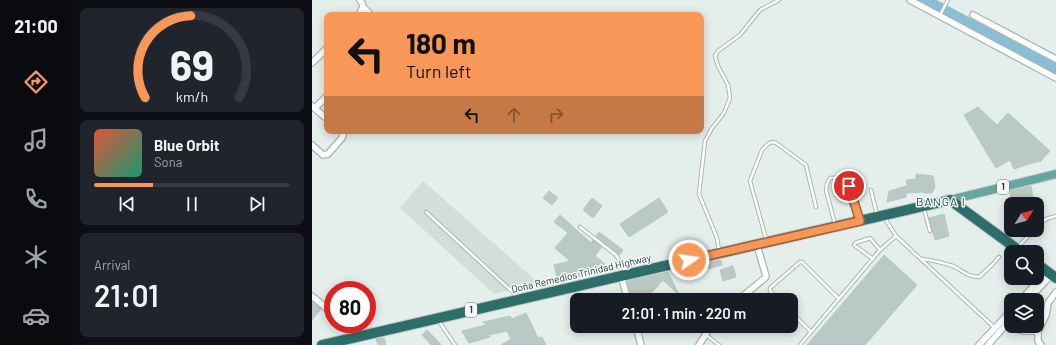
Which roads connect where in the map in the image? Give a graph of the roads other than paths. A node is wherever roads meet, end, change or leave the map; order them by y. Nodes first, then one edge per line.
1 (360, 0) edge
2 (780, 0) edge
3 (910, 0) edge
4 (948, 1) edge
5 (363, 7) junction
6 (360, 12) edge
7 (368, 12) edge
8 (941, 14) junction
9 (973, 15) dead end
10 (324, 51) edge
11 (1056, 59) edge
12 (312, 64) edge
13 (1056, 78) edge
14 (324, 98) edge
15 (313, 107) edge
16 (324, 116) edge
17 (343, 134) edge
18 (312, 145) edge
19 (1056, 174) edge
20 (871, 190) dead end
21 (950, 200) junction
22 (816, 207) dead end
23 (923, 207) junction
24 (426, 212) dead end
25 (1056, 216) edge
26 (880, 217) junction
27 (860, 221) junction
28 (1044, 221) edge
29 (580, 227) dead end
30 (835, 227) junction
31 (930, 231) dead end
32 (896, 236) junction
33 (767, 242) junction
34 (757, 245) junction
35 (1011, 245) edge
36 (880, 250) junction
37 (720, 253) junction
38 (999, 257) dead end
39 (873, 258) junction
40 (921, 259) junction
41 (1052, 274) edge
42 (624, 275) junction
43 (1036, 287) junction
44 (1056, 292) edge
45 (627, 293) edge
46 (747, 293) edge
47 (772, 293) edge
48 (1029, 293) edge
49 (1032, 293) edge
50 (312, 296) edge
51 (520, 299) junction
52 (839, 299) junction
53 (324, 306) edge
54 (437, 318) junction
55 (798, 319) edge
56 (1044, 319) edge
57 (1004, 321) edge
58 (1004, 326) edge
59 (998, 330) junction
60 (811, 332) junction
61 (353, 333) edge
62 (638, 333) edge
63 (1038, 333) edge
64 (706, 335) joint
65 (358, 337) junction
66 (322, 345) edge
67 (455, 345) edge
68 (641, 345) edge
69 (699, 345) edge
70 (719, 345) edge
71 (800, 345) edge
72 (980, 345) edge
73 (988, 345) edge
74 (1041, 345) edge

1 - 5 street
2 - 37 lane
3 - 8 street
4 - 8 lane
5 - 6 street
5 - 7 street
8 - 13 street
9 - 11 street
10 - 12 street
14 - 15 street
15 - 16 street
17 - 18 street
19 - 21 main road, Doña Remedios Trinidad Highway / 1
20 - 26 lane
21 - 23 highway, Doña Remedios Trinidad Highway / 1
21 - 35 highway
22 - 33 lane
23 - 26 highway, Doña Remedios Trinidad Highway / 1
23 - 31 lane
24 - 51 lane
25 - 28 lane
26 - 27 highway, Doña Remedios Trinidad Highway / 1
26 - 32 lane
27 - 30 highway, Doña Remedios Trinidad Highway / 1
27 - 30 lane
29 - 42 lane
30 - 33 highway, Doña Remedios Trinidad Highway / 1
32 - 36 lane
32 - 40 lane
33 - 34 highway, Doña Remedios Trinidad Highway / 1
34 - 37 highway, Doña Remedios Trinidad Highway / 1
34 - 46 street
36 - 39 lane
36 - 39 lane
37 - 42 highway, Doña Remedios Trinidad Highway / 1
38 - 40 lane
39 - 52 lane
40 - 59 lane
41 - 43 street
42 - 45 street
42 - 51 highway, Doña Remedios Trinidad Highway / 1
43 - 48 street
43 - 49 street
44 - 56 street
47 - 52 lane
50 - 53 street
51 - 54 highway, Doña Remedios Trinidad Highway / 1
52 - 60 lane
54 - 65 highway, Doña Remedios Trinidad Highway / 1
54 - 67 lane
55 - 60 lane
57 - 59 street
58 - 59 street
59 - 72 street
59 - 73 street
60 - 71 lane
61 - 65 street
62 - 68 street
63 - 74 street
64 - 69 street
64 - 70 lane
65 - 66 highway, Doña Remedios Trinidad Highway / 1

